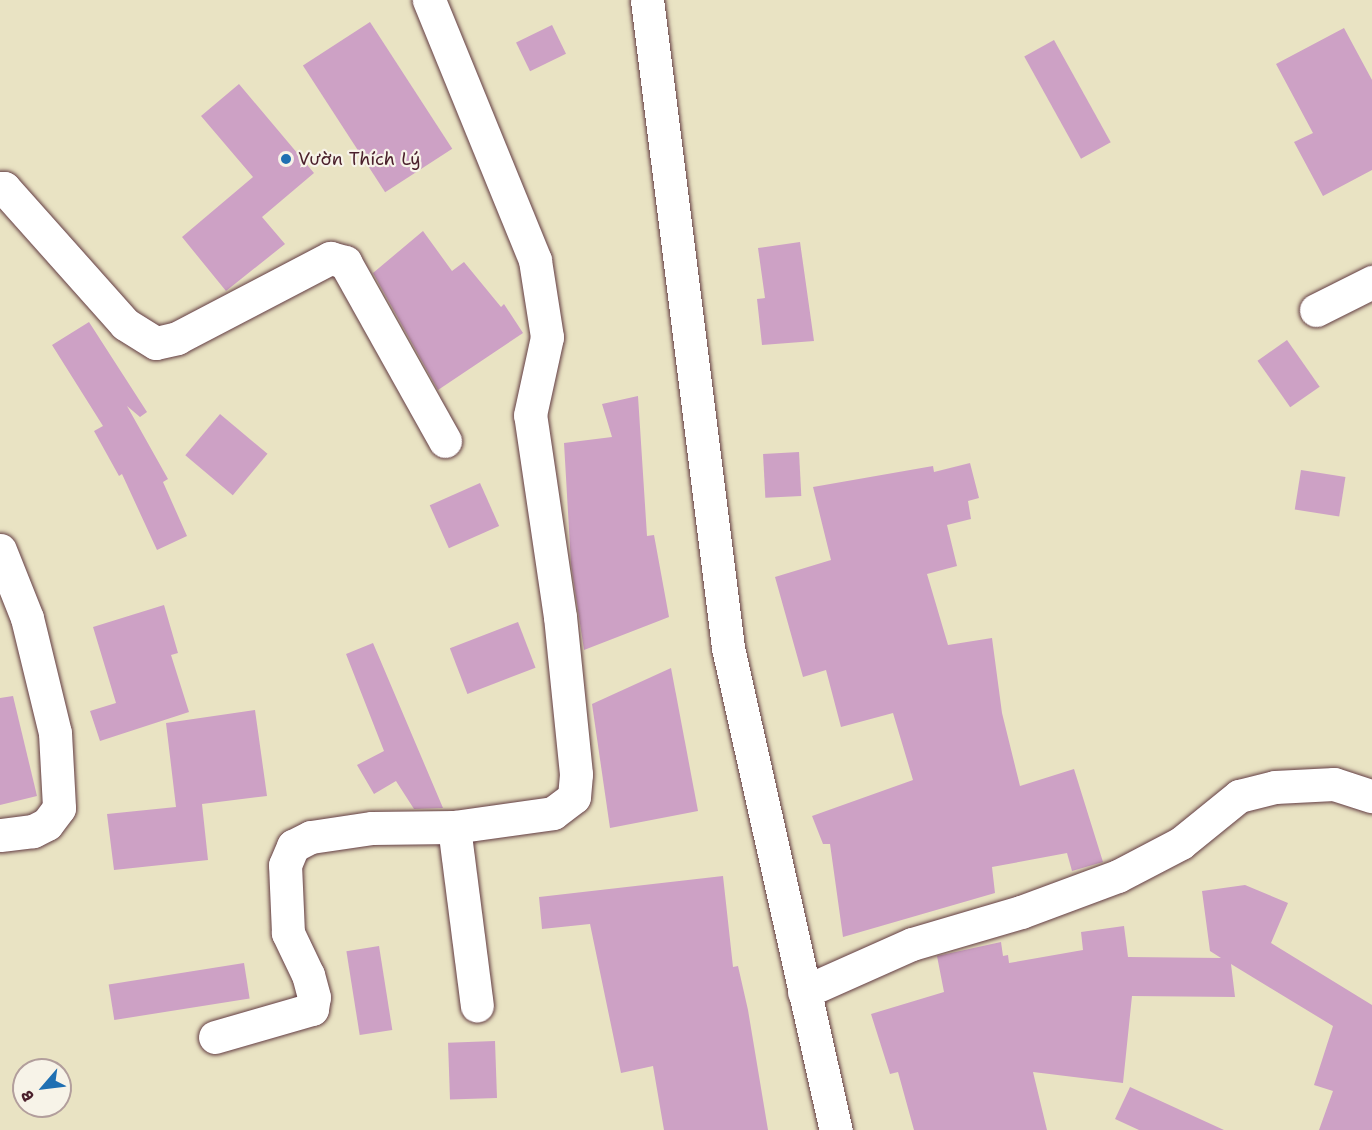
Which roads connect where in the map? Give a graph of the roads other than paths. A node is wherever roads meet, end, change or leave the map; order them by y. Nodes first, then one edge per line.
1 (429, 0) edge
2 (647, 0) edge
3 (0, 188) edge
4 (1372, 282) edge
5 (1316, 310) dead end
6 (446, 441) dead end
7 (0, 550) edge
8 (1372, 796) edge
9 (454, 827) junction
10 (0, 835) edge
11 (804, 992) junction
12 (477, 1006) dead end
13 (215, 1037) dead end
14 (836, 1130) edge

1 - 9 street
2 - 11 street
3 - 6 street
4 - 5 street
7 - 10 street
8 - 11 street
9 - 12 street
9 - 13 street
11 - 14 street

